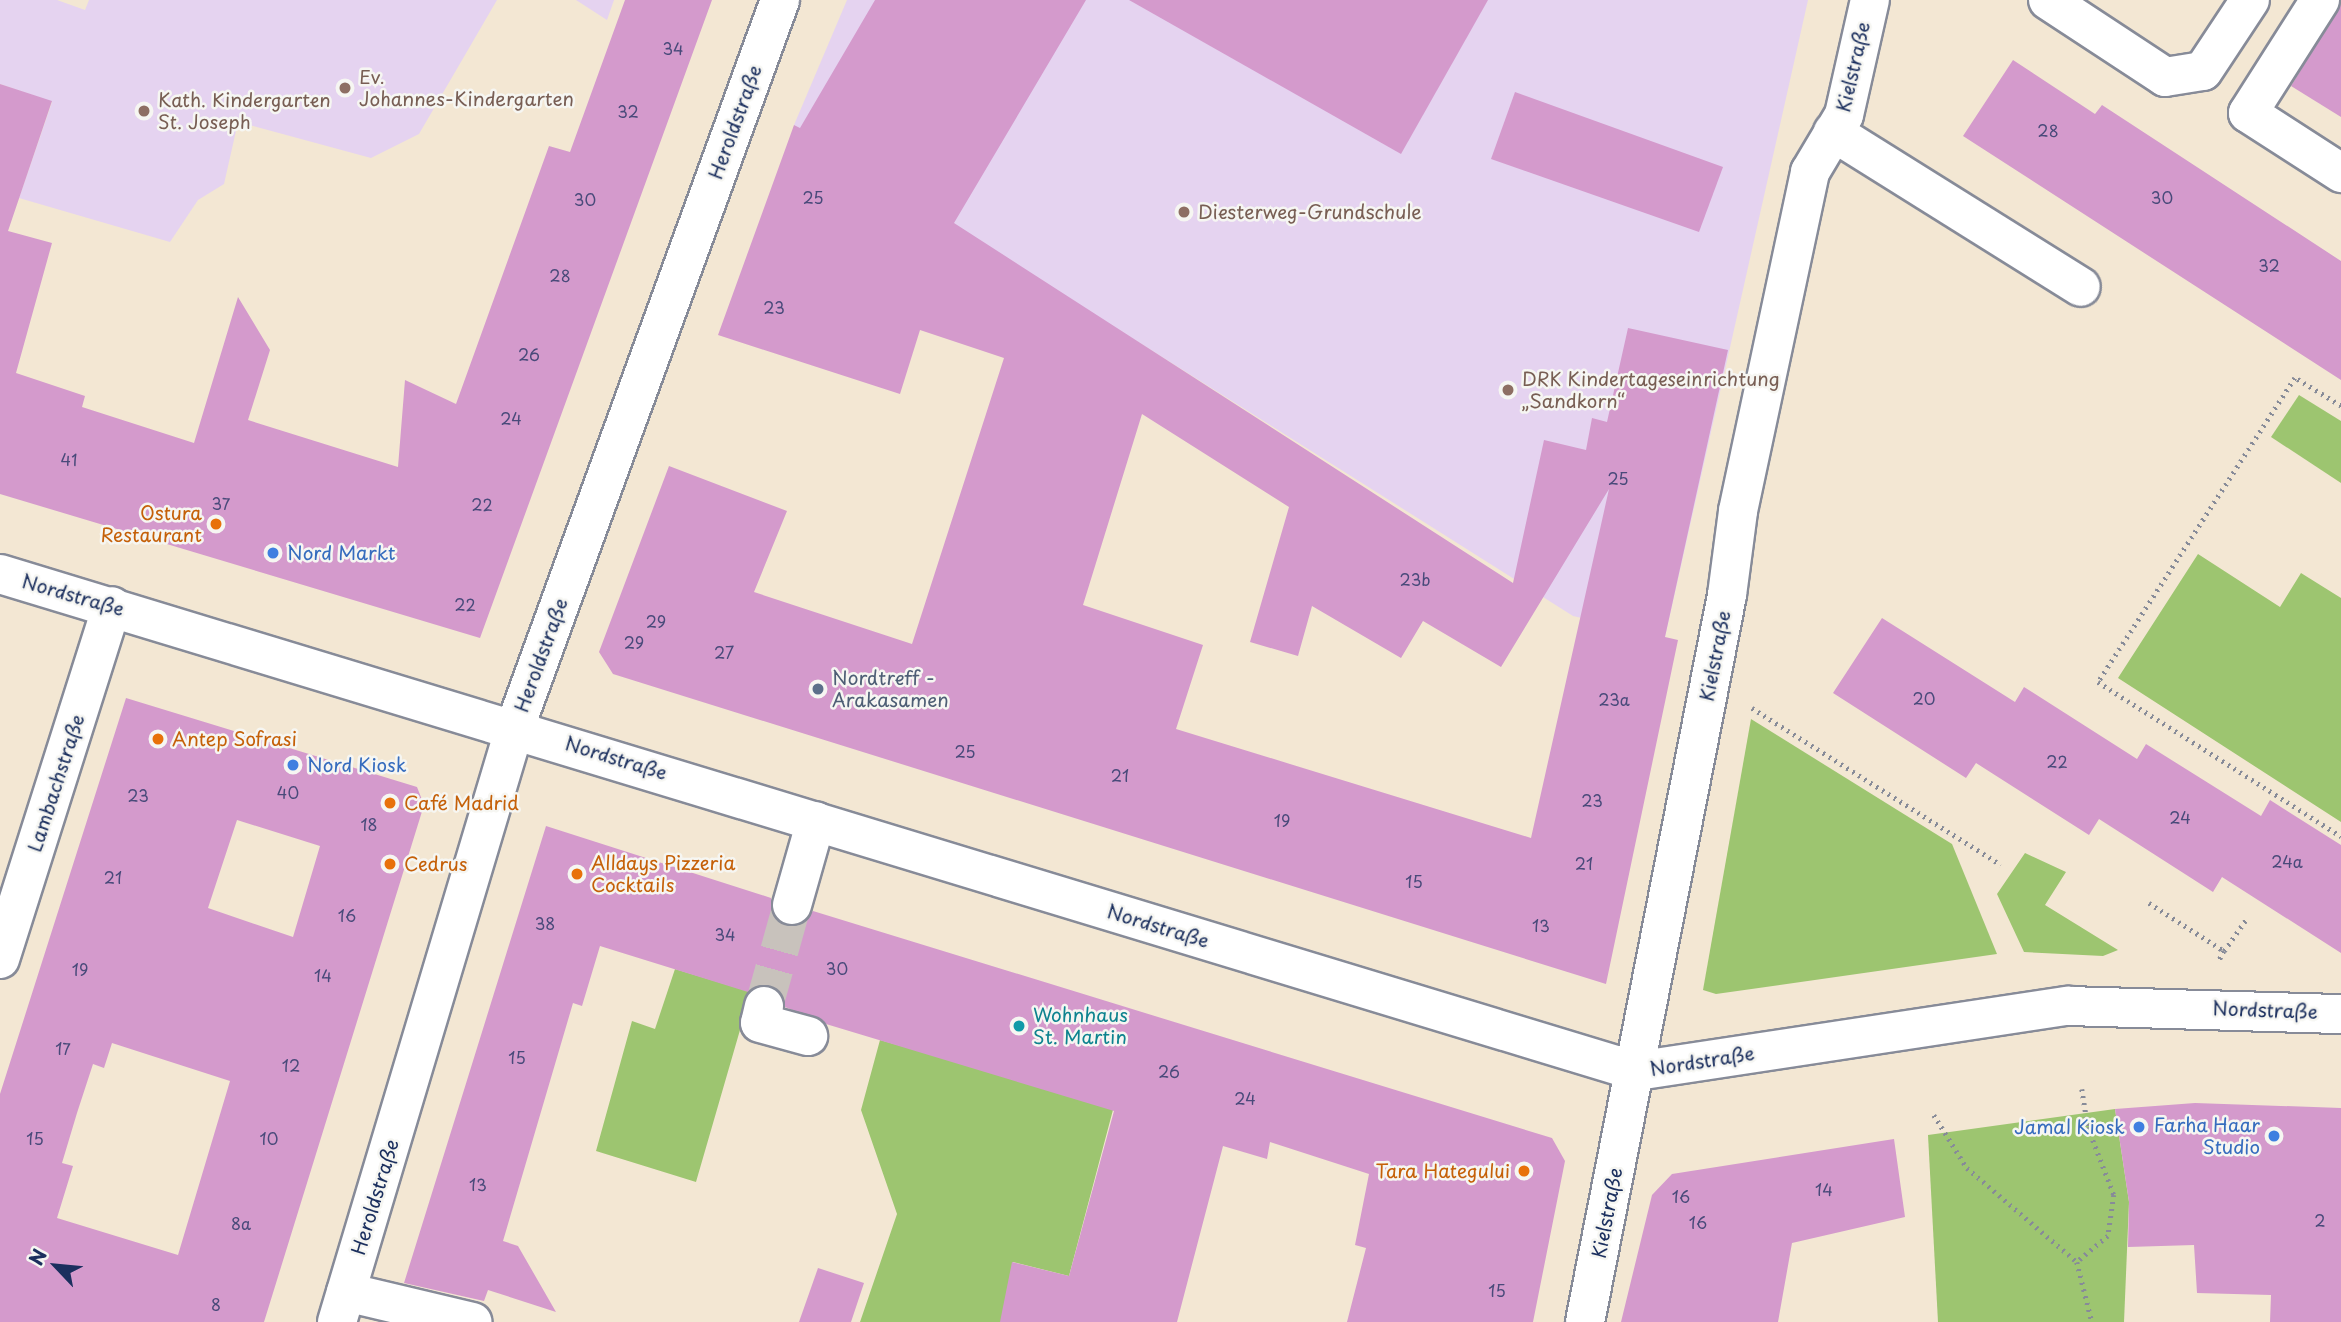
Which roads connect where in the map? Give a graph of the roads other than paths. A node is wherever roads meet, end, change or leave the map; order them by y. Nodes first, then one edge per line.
1 (780, 0) edge
2 (1870, 0) edge
3 (2048, 0) edge
4 (2250, 0) edge
5 (2320, 0) edge
6 (1833, 132) junction
7 (2341, 173) edge
8 (2081, 287) dead end
9 (0, 574) edge
10 (111, 607) junction
11 (515, 727) junction
12 (816, 821) junction
13 (792, 905) tunnel mouth
14 (0, 959) edge
15 (764, 1006) dead end
16 (2341, 1014) edge
17 (808, 1036) dead end
18 (1636, 1071) junction
19 (342, 1307) edge
20 (473, 1322) edge
21 (1585, 1322) edge

1 - 11 street, Heroldstraße
2 - 6 street, Kielstraße
3 - 4 street
5 - 7 street
6 - 8 street
6 - 18 street, Kielstraße
9 - 10 street, Nordstraße
10 - 11 street, Nordstraße
10 - 14 street, Lambachstraße
11 - 12 street, Nordstraße
11 - 19 street, Heroldstraße
12 - 13 street
12 - 18 street, Nordstraße
15 - 17 street
16 - 18 street, Nordstraße
18 - 21 street, Kielstraße
19 - 20 street

